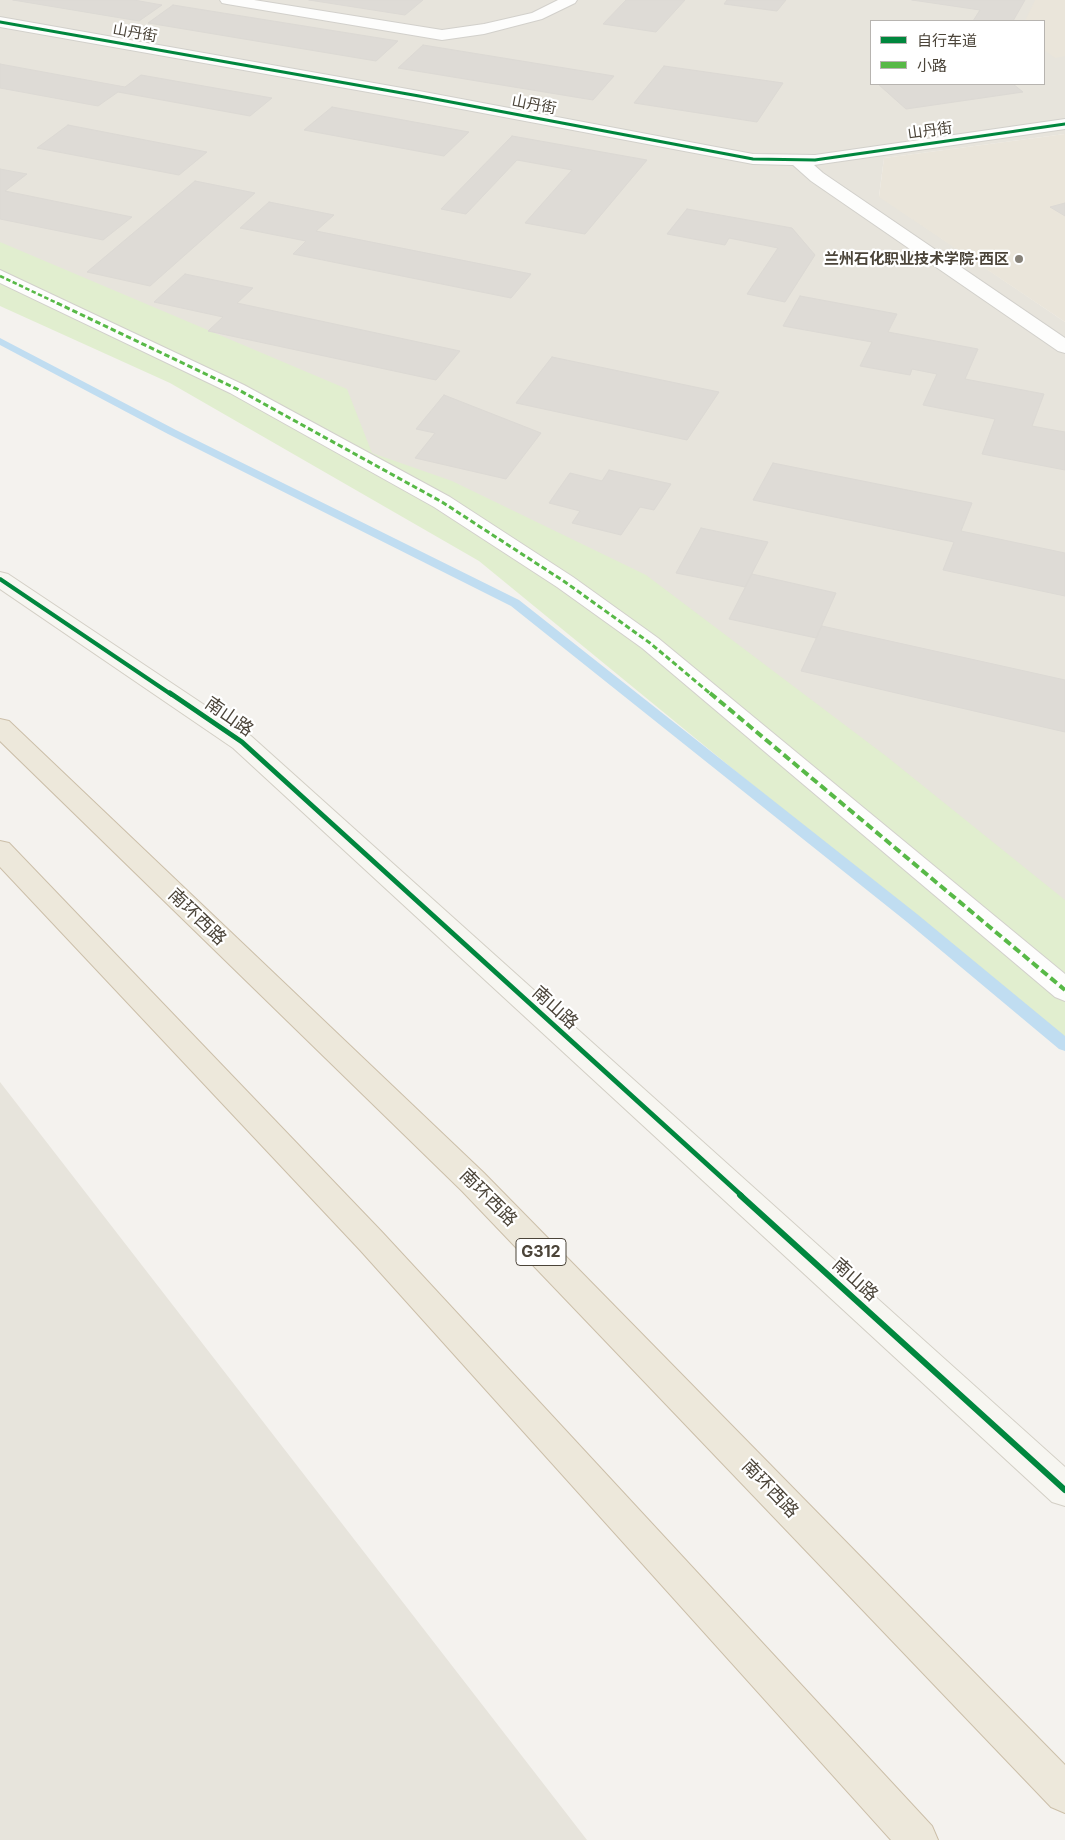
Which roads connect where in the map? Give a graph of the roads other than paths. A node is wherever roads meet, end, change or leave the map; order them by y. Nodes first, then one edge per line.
1 (227, 0) edge
2 (570, 0) edge
3 (0, 22) edge
4 (1065, 124) edge
5 (798, 160) junction
6 (0, 276) edge
7 (1065, 347) edge
8 (0, 579) edge
9 (0, 727) edge
10 (0, 850) edge
11 (1065, 990) edge
12 (1065, 1490) edge
13 (1065, 1793) edge
14 (918, 1840) edge

1 - 2 street
3 - 5 street, 山丹街
4 - 5 street, 山丹街
5 - 7 street
6 - 11 street
8 - 12 street, 南山路
9 - 13 highway, 南环西路 / G312
10 - 14 highway

